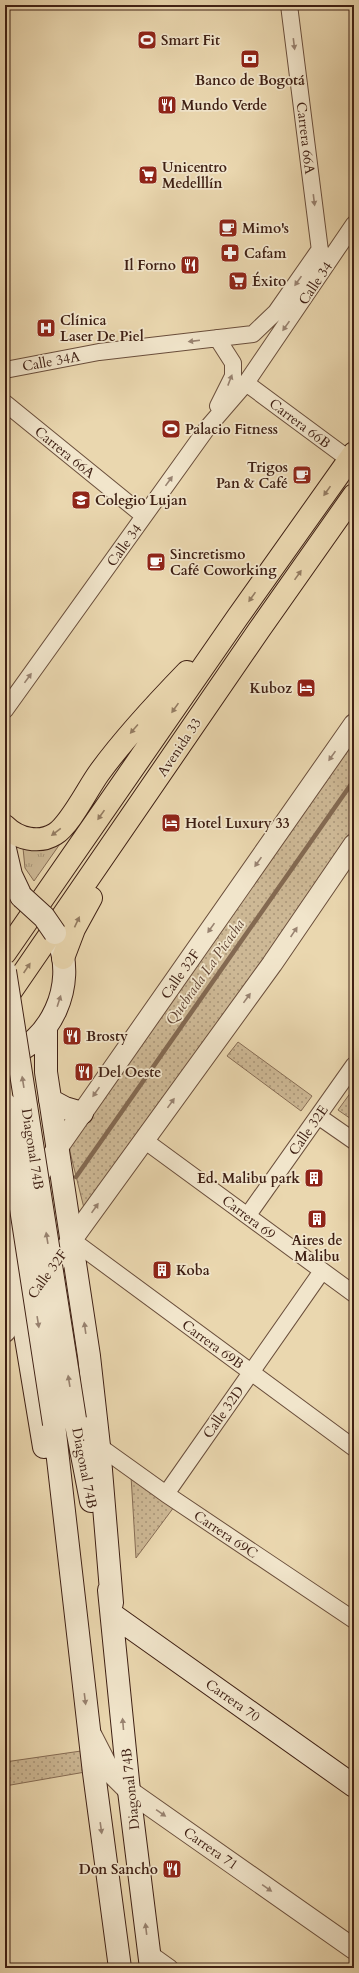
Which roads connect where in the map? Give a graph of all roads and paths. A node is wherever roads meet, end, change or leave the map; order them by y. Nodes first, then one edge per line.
1 (289, 5) edge
2 (354, 224) edge
3 (320, 249) junction
4 (323, 272) junction
5 (217, 338) junction
6 (5, 370) edge
7 (246, 383) junction
8 (5, 403) edge
9 (208, 427) junction
10 (352, 458) edge
11 (354, 495) edge
12 (144, 516) junction
13 (237, 618) junction
14 (259, 630) junction
15 (5, 710) edge
16 (354, 724) edge
17 (5, 826) edge
18 (354, 844) edge
19 (5, 849) edge
20 (16, 894) edge
21 (5, 953) edge
22 (63, 958) junction
23 (5, 971) edge
24 (5, 1000) edge
25 (46, 1027) junction
26 (5, 1057) edge
27 (354, 1065) edge
28 (50, 1100) junction
29 (5, 1104) edge
30 (82, 1113) junction
31 (318, 1116) junction
32 (144, 1140) junction
33 (354, 1141) edge
34 (58, 1148) junction
35 (248, 1215) junction
36 (6, 1219) edge
37 (72, 1240) junction
38 (51, 1269) junction
39 (322, 1271) junction
40 (15, 1273) junction
41 (354, 1294) edge
42 (22, 1310) junction
43 (5, 1332) edge
44 (89, 1356) junction
45 (31, 1366) junction
46 (251, 1372) junction
47 (99, 1446) junction
48 (354, 1448) edge
49 (166, 1494) junction
50 (112, 1609) junction
51 (354, 1620) edge
52 (81, 1666) junction
53 (88, 1729) junction
54 (354, 1786) edge
55 (129, 1791) junction
56 (354, 1949) edge
57 (150, 1960) edge
58 (120, 1968) edge
59 (170, 1968) edge

1 -> 3 street, Carrera 66A
2 - 4 street, Calle 34
3 - 4 street, Carrera 66A
3 -> 5 street, Calle 34A
4 -> 7 street, Calle 34
5 -> 6 street, Calle 34A
9 -> 5 street
7 - 9 street, Calle 34
7 - 10 street, Carrera 66B
8 - 12 street, Carrera 66A
12 -> 9 street, Calle 34
10 -> 13 main road, Avenida 33
14 -> 11 main road, Avenida 33
15 -> 12 street, Calle 34
13 -> 17 main road
13 -> 21 main road, Avenida 33
22 -> 14 main road
24 -> 14 main road, Avenida 33
16 -> 30 street, Calle 32F
32 -> 18 street, Calle 32F
19 - 20 main road
20 - 22 main road, bridge
25 -> 22 main road
50 -> 23 main road, Diagonal 74B, bridge
25 - 26 main road
25 - 28 main road
27 - 31 street, Calle 32E
28 - 30 main road
28 - 34 main road
29 -> 52 main road, Diagonal 74B, bridge
30 - 34 street, Calle 32F
31 - 33 street
31 - 35 street, Calle 32E
32 - 35 street, Carrera 69
37 -> 32 street, Calle 32F
34 - 36 street, Calle 32F
34 - 37 main road
35 - 39 street, Carrera 69
36 - 40 main road
37 - 38 street, Calle 32F
44 -> 37 main road
37 - 46 street, Carrera 69B
38 - 40 main road
38 - 42 street, Calle 32F
39 - 41 street, Carrera 69
39 - 46 street, Calle 32D
40 - 42 main road
42 - 43 street, Calle 32F
42 - 45 main road
44 - 45 main road
44 - 47 main road
45 - 52 main road
46 - 48 street, Carrera 69B
46 - 49 street, Calle 32D
47 - 49 street, Carrera 69C
47 - 50 main road
49 - 51 street, Carrera 69C
50 - 54 main road, Carrera 70
55 -> 50 main road, Diagonal 74B
52 -> 53 main road, Diagonal 74B
53 - 55 street, Carrera 71
53 -> 58 main road, Diagonal 74B
55 -> 56 street, Carrera 71
57 -> 55 main road, Diagonal 74B
57 - 59 street

